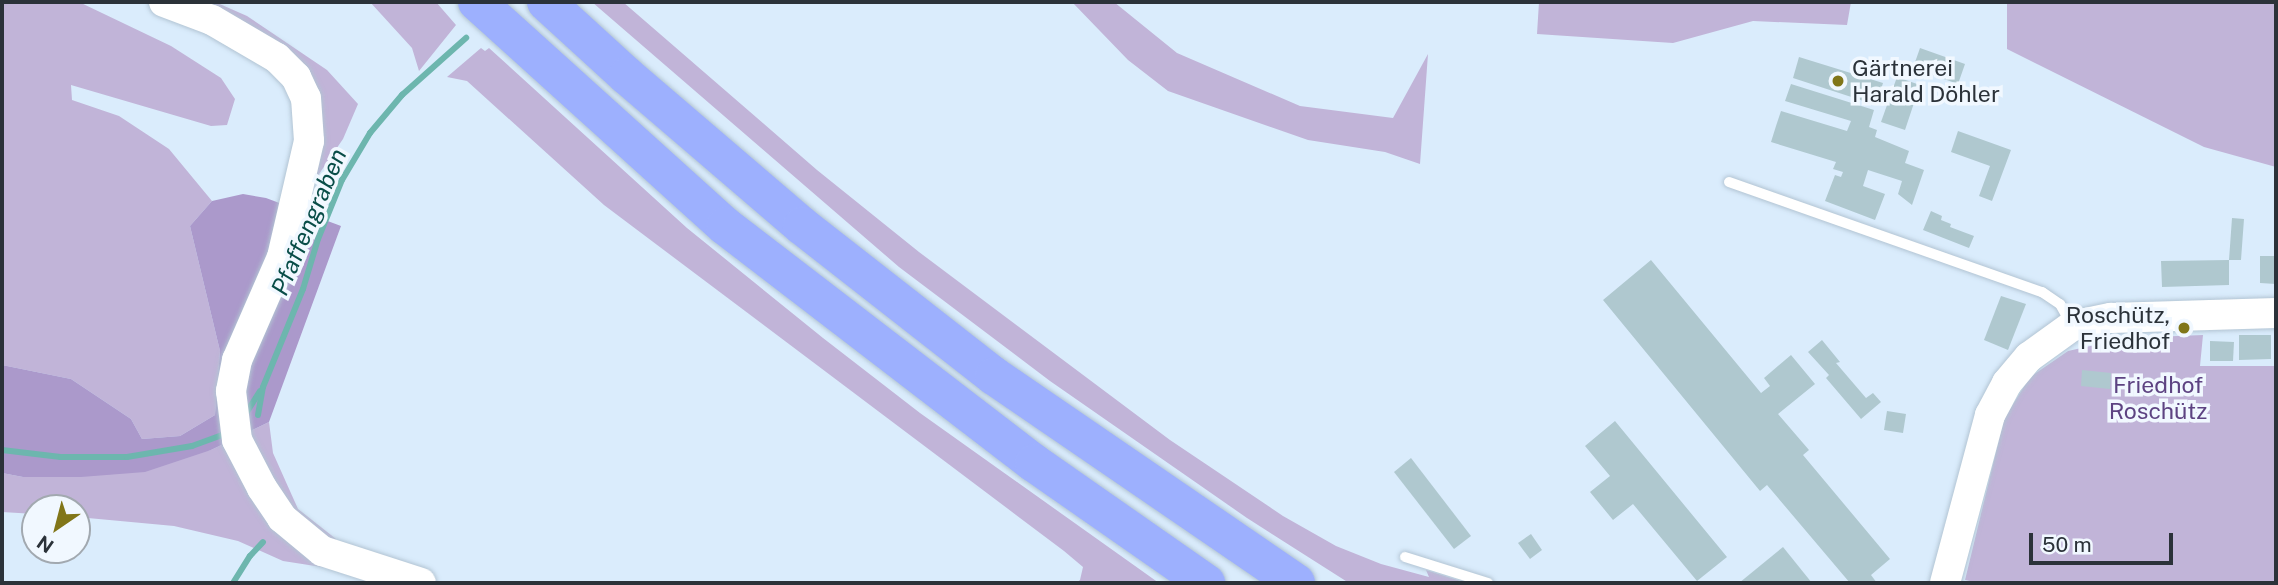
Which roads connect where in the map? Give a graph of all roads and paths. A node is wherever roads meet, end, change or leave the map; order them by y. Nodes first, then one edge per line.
1 (164, 2) edge
2 (477, 2) edge
3 (546, 2) edge
4 (1729, 182) dead end
5 (2276, 313) edge
6 (2072, 326) junction
7 (1405, 557) dead end
8 (421, 583) edge
9 (1206, 583) edge
10 (1296, 583) edge
11 (1488, 583) edge
12 (1945, 583) edge

1 - 8 street
2 - 9 highway
3 - 10 highway
4 - 6 lane
5 - 6 street
6 - 12 street
7 - 11 lane

